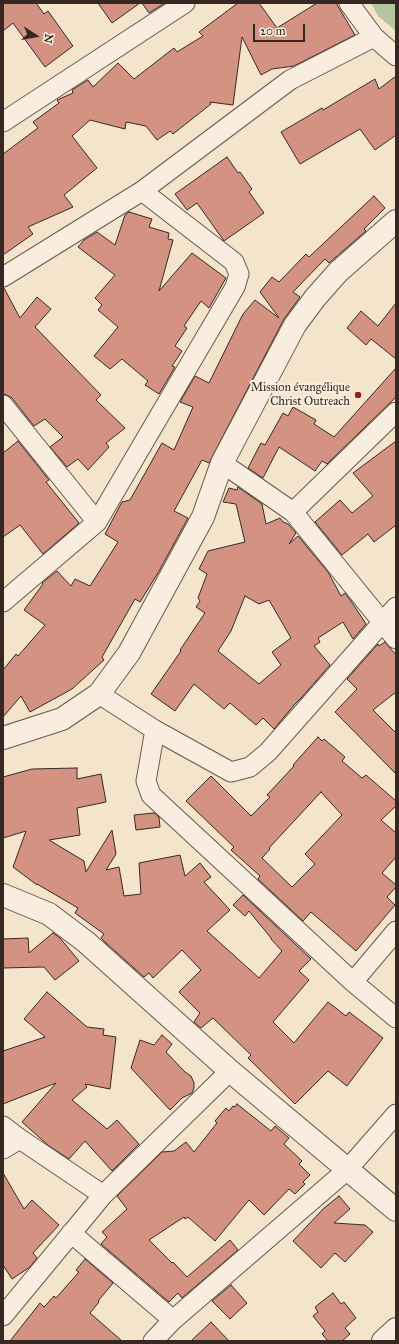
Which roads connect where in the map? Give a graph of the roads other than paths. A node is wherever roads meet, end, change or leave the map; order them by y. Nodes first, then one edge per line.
1 (185, 3) edge
2 (349, 3) edge
3 (374, 37) junction
4 (396, 56) edge
5 (3, 122) edge
6 (142, 191) junction
7 (396, 221) edge
8 (3, 278) edge
9 (3, 405) edge
10 (396, 412) edge
11 (222, 463) junction
12 (293, 512) junction
13 (97, 522) junction
14 (3, 602) edge
15 (396, 607) edge
16 (383, 622) junction
17 (396, 639) edge
18 (99, 694) junction
19 (155, 730) junction
20 (3, 738) edge
21 (3, 895) edge
22 (396, 930) edge
23 (354, 982) junction
24 (396, 1018) edge
25 (230, 1071) junction
26 (396, 1114) edge
27 (3, 1126) edge
28 (20, 1139) junction
29 (3, 1149) edge
30 (347, 1170) junction
31 (103, 1196) junction
32 (396, 1210) edge
33 (71, 1234) junction
34 (3, 1316) edge
35 (173, 1320) junction
36 (396, 1329) edge
37 (153, 1341) edge
38 (383, 1341) edge

1 - 5 street
2 - 3 street
3 - 4 street
3 - 6 street
6 - 8 street
6 - 13 street
7 - 11 street
9 - 13 street
10 - 12 street
11 - 12 street
11 - 18 street
12 - 16 street
13 - 14 street
15 - 16 street
16 - 17 street
16 - 19 street
18 - 19 street
18 - 20 street
19 - 23 street
21 - 25 street
22 - 23 street
23 - 24 street
25 - 30 street
25 - 31 street
26 - 30 street
27 - 28 street
28 - 29 street
28 - 31 street
30 - 32 street
30 - 35 street
31 - 33 street
33 - 34 street
33 - 35 street
35 - 37 street
36 - 38 street

